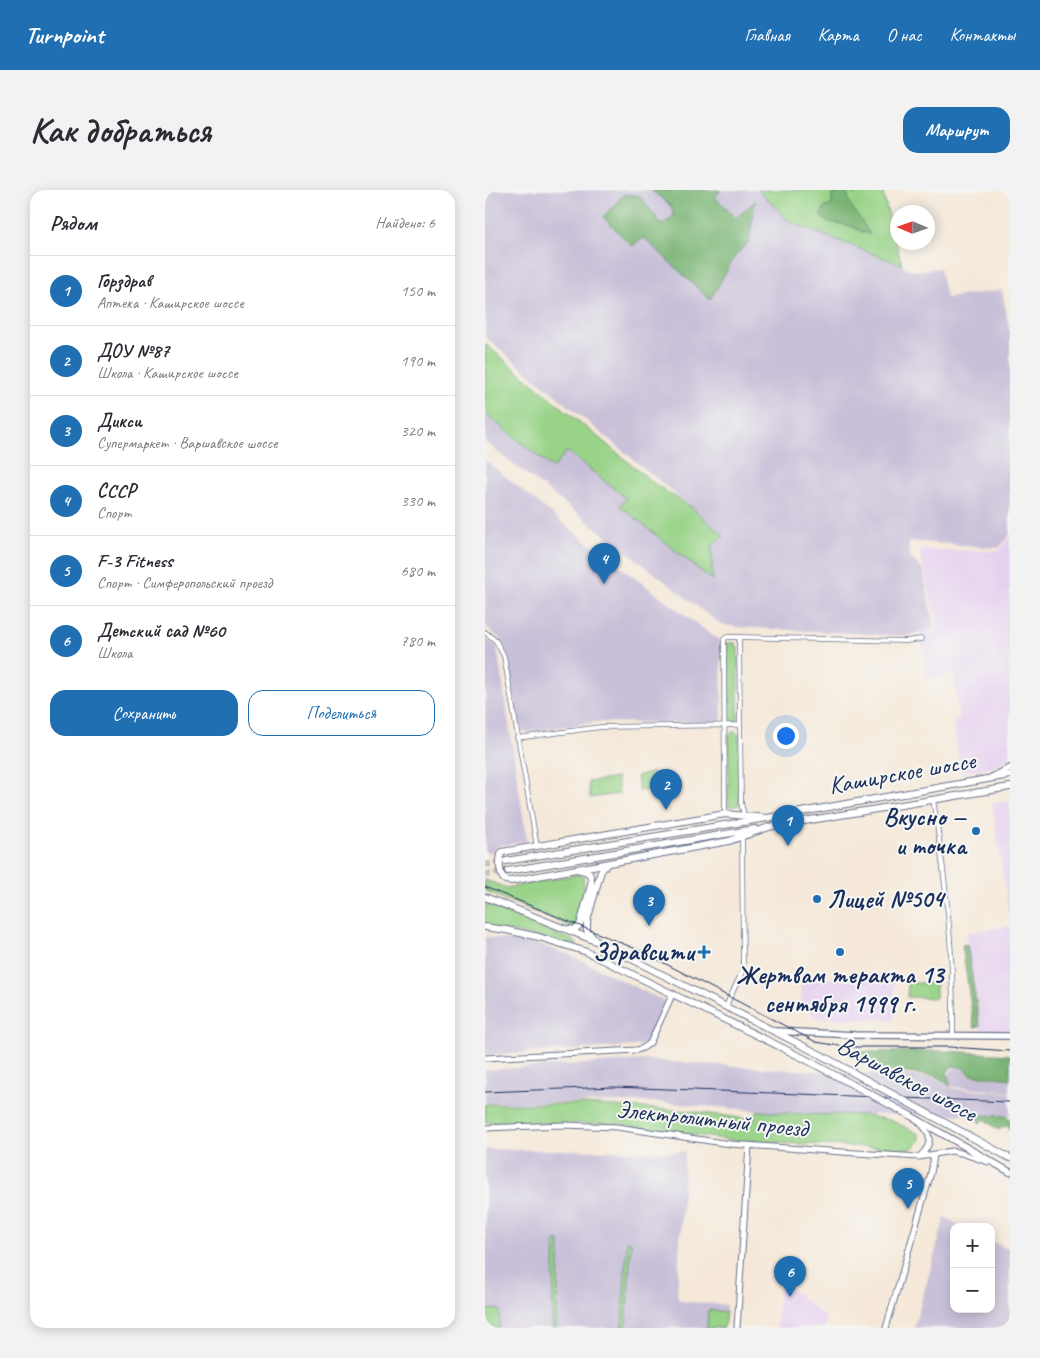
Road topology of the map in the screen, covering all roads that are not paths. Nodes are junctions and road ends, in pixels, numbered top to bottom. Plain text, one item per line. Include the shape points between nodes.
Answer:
1 (485, 632) edge
2 (739, 637) junction
3 (921, 640) dead end
4 (740, 725) junction
5 (725, 726) junction
6 (517, 738) junction
7 (1010, 768) edge
8 (1010, 775) edge
9 (986, 780) junction
10 (1010, 787) edge
11 (933, 799) junction
12 (725, 814) junction
13 (744, 815) junction
14 (767, 818) junction
15 (772, 826) junction
16 (742, 836) junction
17 (537, 847) junction
18 (506, 861) tunnel mouth
19 (612, 862) junction
20 (576, 870) junction
21 (507, 871) tunnel mouth
22 (485, 897) edge
23 (485, 927) edge
24 (565, 929) junction
25 (597, 942) junction
26 (678, 982) junction
27 (673, 993) junction
28 (726, 1006) junction
29 (776, 1031) junction
30 (953, 1036) junction
31 (1010, 1036) edge
32 (485, 1058) edge
33 (912, 1116) junction
34 (485, 1128) edge
35 (749, 1145) junction
36 (934, 1155) junction
37 (919, 1157) junction
38 (1010, 1158) edge
39 (998, 1165) junction
40 (1010, 1172) edge
41 (737, 1328) edge
42 (886, 1328) edge

1 - 6 street via 496,641 504,656
2 - 3 street
2 - 4 street
2 - 5 street via 727,637 724,642
4 - 5 street
4 - 13 street
5 - 6 street via 601,727
5 - 12 street
6 - 17 street
7 - 9 main road
8 - 9 main road, Каширское шоссе
9 - 14 main road, Каширское шоссе
10 - 11 main road, Каширское шоссе
11 - 15 main road, Каширское шоссе
11 - 30 street via 949,910
12 - 13 main road
12 - 17 main road
13 - 14 main road
14 - 18 main road, Каширское шоссе
15 - 16 main road
15 - 21 main road, Каширское шоссе
16 - 19 main road via 729,842
16 - 28 street via 743,970
17 - 20 main road via 503,852 500,860 505,881
19 - 20 main road
19 - 25 main road via 601,871 587,921 587,930
20 - 24 main road via 590,874 591,886 581,925 574,930
22 - 24 main road, Варшавское шоссе
23 - 27 main road, Варшавское шоссе via 539,937 587,952
24 - 25 main road, Варшавское шоссе
25 - 26 main road, Варшавское шоссе
26 - 27 street
26 - 28 main road, Варшавское шоссе
27 - 32 street via 650,1043 643,1048
27 - 33 main road, Варшавское шоссе, bridge
28 - 29 main road, Варшавское шоссе
29 - 30 main road via 855,1036
29 - 38 main road, Варшавское шоссе, bridge
30 - 31 main road
33 - 37 street via 930,1138
33 - 39 main road, Варшавское шоссе
34 - 35 street, Электролитный проезд via 617,1126
35 - 37 street, Электролитный проезд
35 - 41 street
36 - 37 street, Электролитный проезд
36 - 39 street, Электролитный проезд via 951,1151
36 - 42 street
39 - 40 main road, Варшавское шоссе

